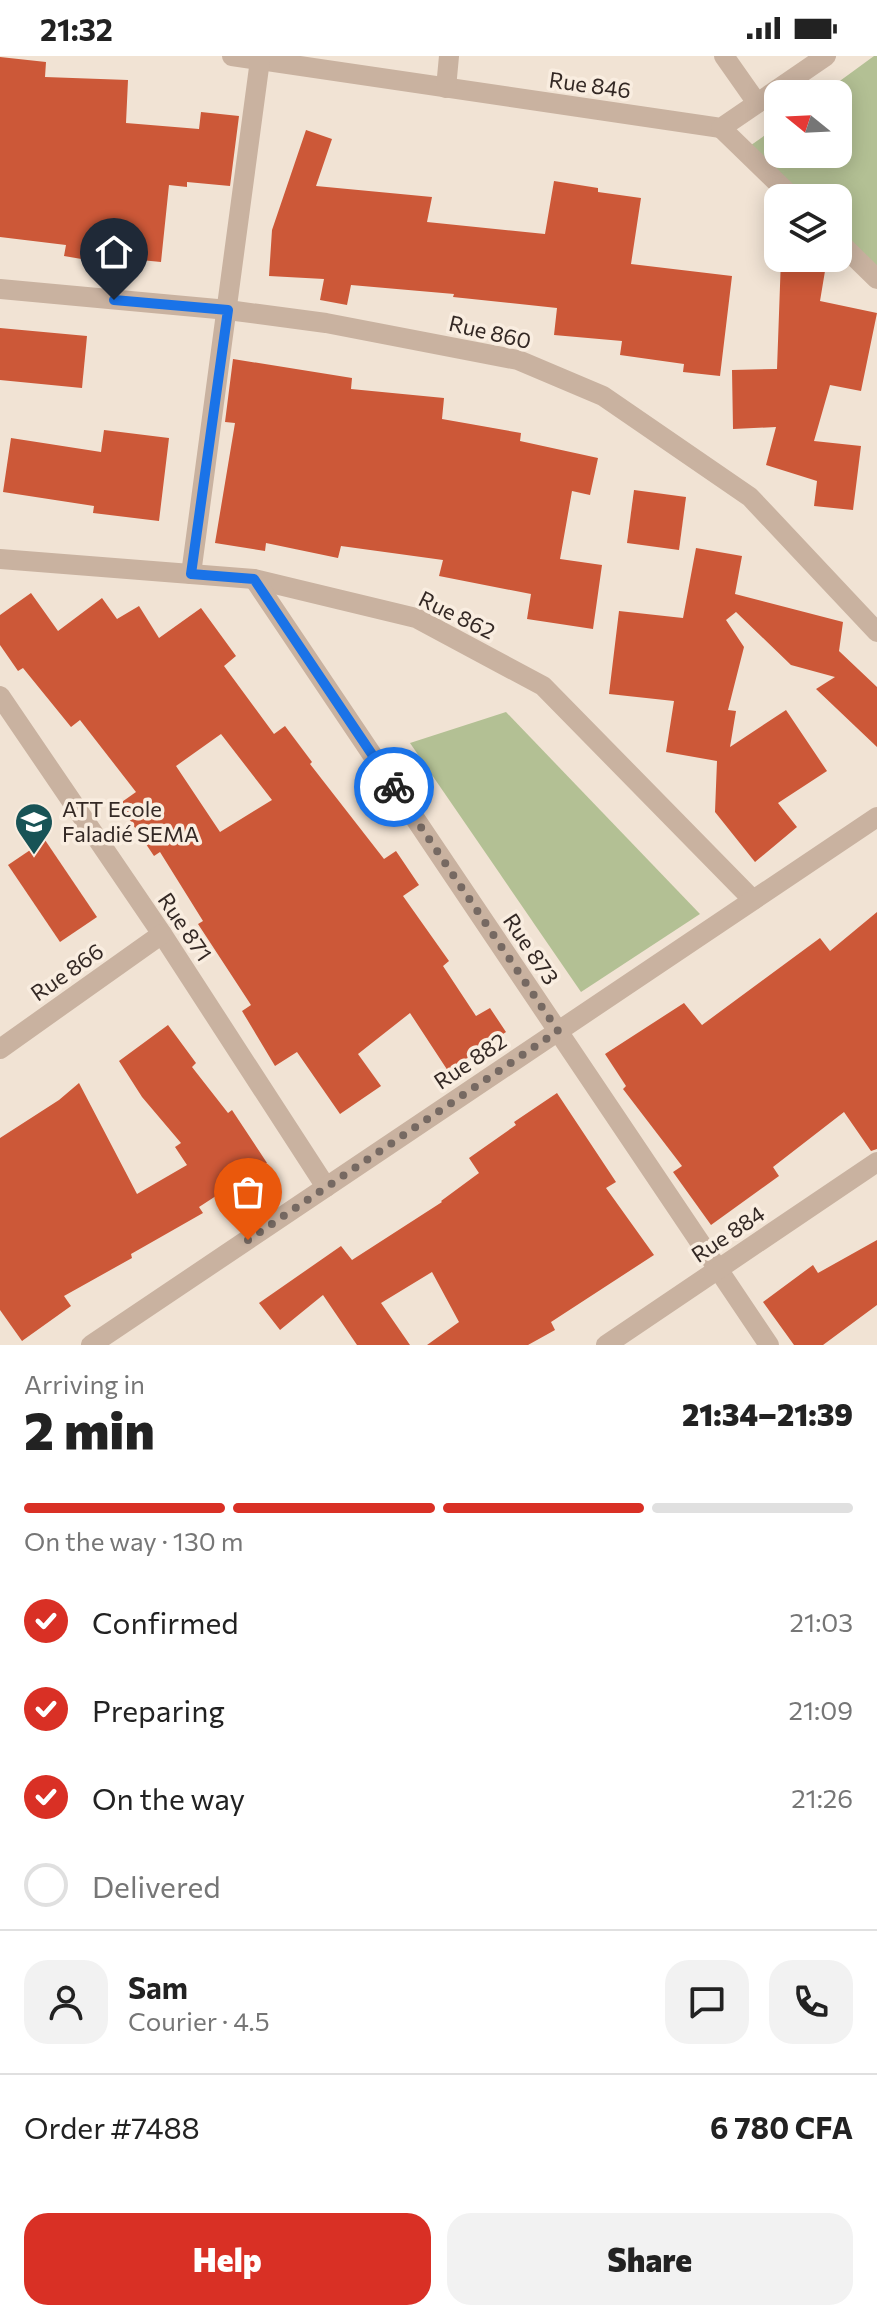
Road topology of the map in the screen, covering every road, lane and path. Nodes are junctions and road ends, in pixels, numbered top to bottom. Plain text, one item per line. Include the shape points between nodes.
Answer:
1 (232, 56) edge
2 (449, 56) edge
3 (724, 56) edge
4 (826, 56) edge
5 (260, 60) junction
6 (446, 88) junction
7 (757, 103) junction
8 (721, 128) junction
9 (779, 184) edge
10 (852, 255) edge
11 (877, 279) edge
12 (0, 289) edge
13 (228, 310) junction
14 (0, 559) edge
15 (191, 574) junction
16 (254, 579) junction
17 (877, 632) edge
18 (0, 696) edge
19 (877, 817) edge
20 (753, 900) junction
21 (162, 934) junction
22 (558, 1031) junction
23 (0, 1049) edge
24 (877, 1162) edge
25 (326, 1187) junction
26 (718, 1269) junction
27 (91, 1345) edge
28 (606, 1345) edge
29 (769, 1345) edge

1 - 5 street, Rue 846
2 - 6 street
3 - 7 street
4 - 7 street
5 - 6 street, Rue 846
5 - 13 street
6 - 8 street, Rue 846
7 - 8 street
8 - 9 street
10 - 11 street
12 - 13 street, Rue 860
13 - 15 street
13 - 17 street, Rue 860 via 518,360 603,396 750,497
14 - 15 street, Rue 862
15 - 16 street, Rue 862
16 - 20 street, Rue 862 via 416,618 543,686
16 - 22 street, Rue 873
18 - 21 street, Rue 871
19 - 20 street, Rue 882
20 - 22 street, Rue 882
21 - 23 street, Rue 866
21 - 25 street, Rue 871
22 - 25 street, Rue 882
22 - 26 street, Rue 873
24 - 26 street, Rue 884
25 - 27 street, Rue 882
26 - 28 street, Rue 884
26 - 29 street, Rue 873

